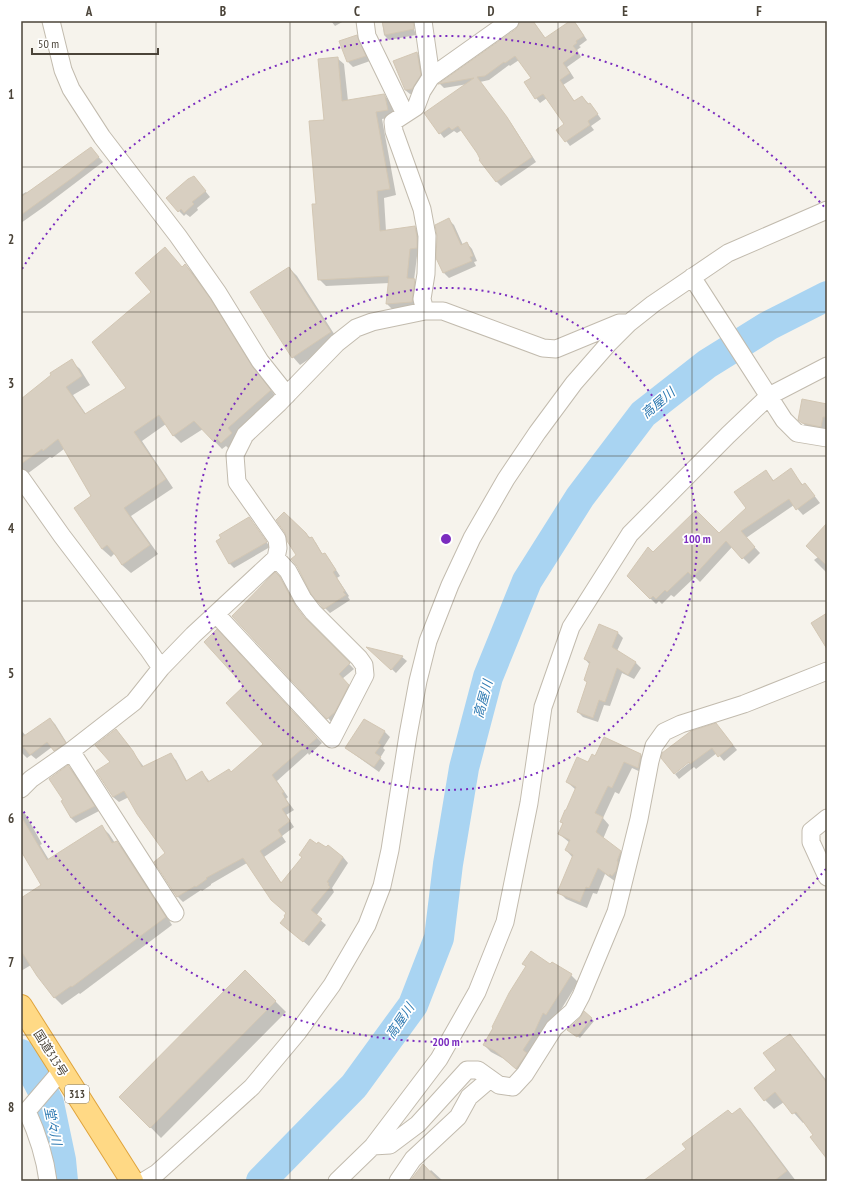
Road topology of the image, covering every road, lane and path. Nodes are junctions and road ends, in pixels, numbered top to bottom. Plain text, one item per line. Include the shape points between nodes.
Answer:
1 (51, 21) edge
2 (365, 21) edge
3 (423, 21) edge
4 (510, 21) edge
5 (431, 77) junction
6 (405, 114) junction
7 (827, 210) edge
8 (693, 278) junction
9 (425, 311) junction
10 (629, 323) junction
11 (827, 366) edge
12 (767, 393) junction
13 (287, 395) junction
14 (827, 438) edge
15 (21, 478) edge
16 (276, 558) junction
17 (216, 614) junction
18 (161, 668) junction
19 (827, 671) edge
20 (71, 751) junction
21 (21, 789) edge
22 (827, 818) edge
23 (827, 877) edge
24 (175, 913) dead end
25 (21, 1006) edge
26 (57, 1076) junction
27 (490, 1079) junction
28 (28, 1105) edge
29 (373, 1146) junction
30 (48, 1181) edge
31 (132, 1181) edge
32 (144, 1181) edge
33 (337, 1181) edge
34 (398, 1181) edge

1 - 13 street via 62,70 71,89 102,137 178,236 218,293 260,361
2 - 6 street via 367,36
3 - 5 street
4 - 5 street
5 - 6 street via 416,107
6 - 9 street via 393,122 422,209 427,236 426,274 422,299
7 - 8 street via 728,253
8 - 10 street
8 - 12 street
9 - 10 street via 443,312 543,348 556,349 619,323
9 - 13 street via 356,328 337,343
10 - 32 street via 574,383 537,432 472,538 450,585 428,641 418,681 390,850 382,886 367,925 332,985 298,1032 252,1087 157,1173
11 - 12 street
12 - 14 street via 784,420 797,433
12 - 29 street via 630,534 571,627 543,707 529,803 505,922 477,992 439,1059
13 - 16 street via 245,435 235,455 237,482 277,538
15 - 18 street
16 - 17 street
16 - 17 street via 288,571 306,603 360,658 364,666 364,675 332,739
17 - 18 street
18 - 20 street via 134,702
19 - 27 street via 664,732 654,746 650,761 639,819 616,912 581,996 573,1011 554,1028 525,1074 513,1087 499,1085
20 - 21 street
20 - 24 street
22 - 23 street via 811,831 811,842
25 - 26 highway, 国道313号 / 313
26 - 28 street
26 - 31 highway, 国道313号 / 313
27 - 29 street via 478,1070 467,1070 418,1124 390,1145
27 - 34 street via 469,1098 458,1117 413,1159
28 - 30 street via 46,1165
29 - 33 street

